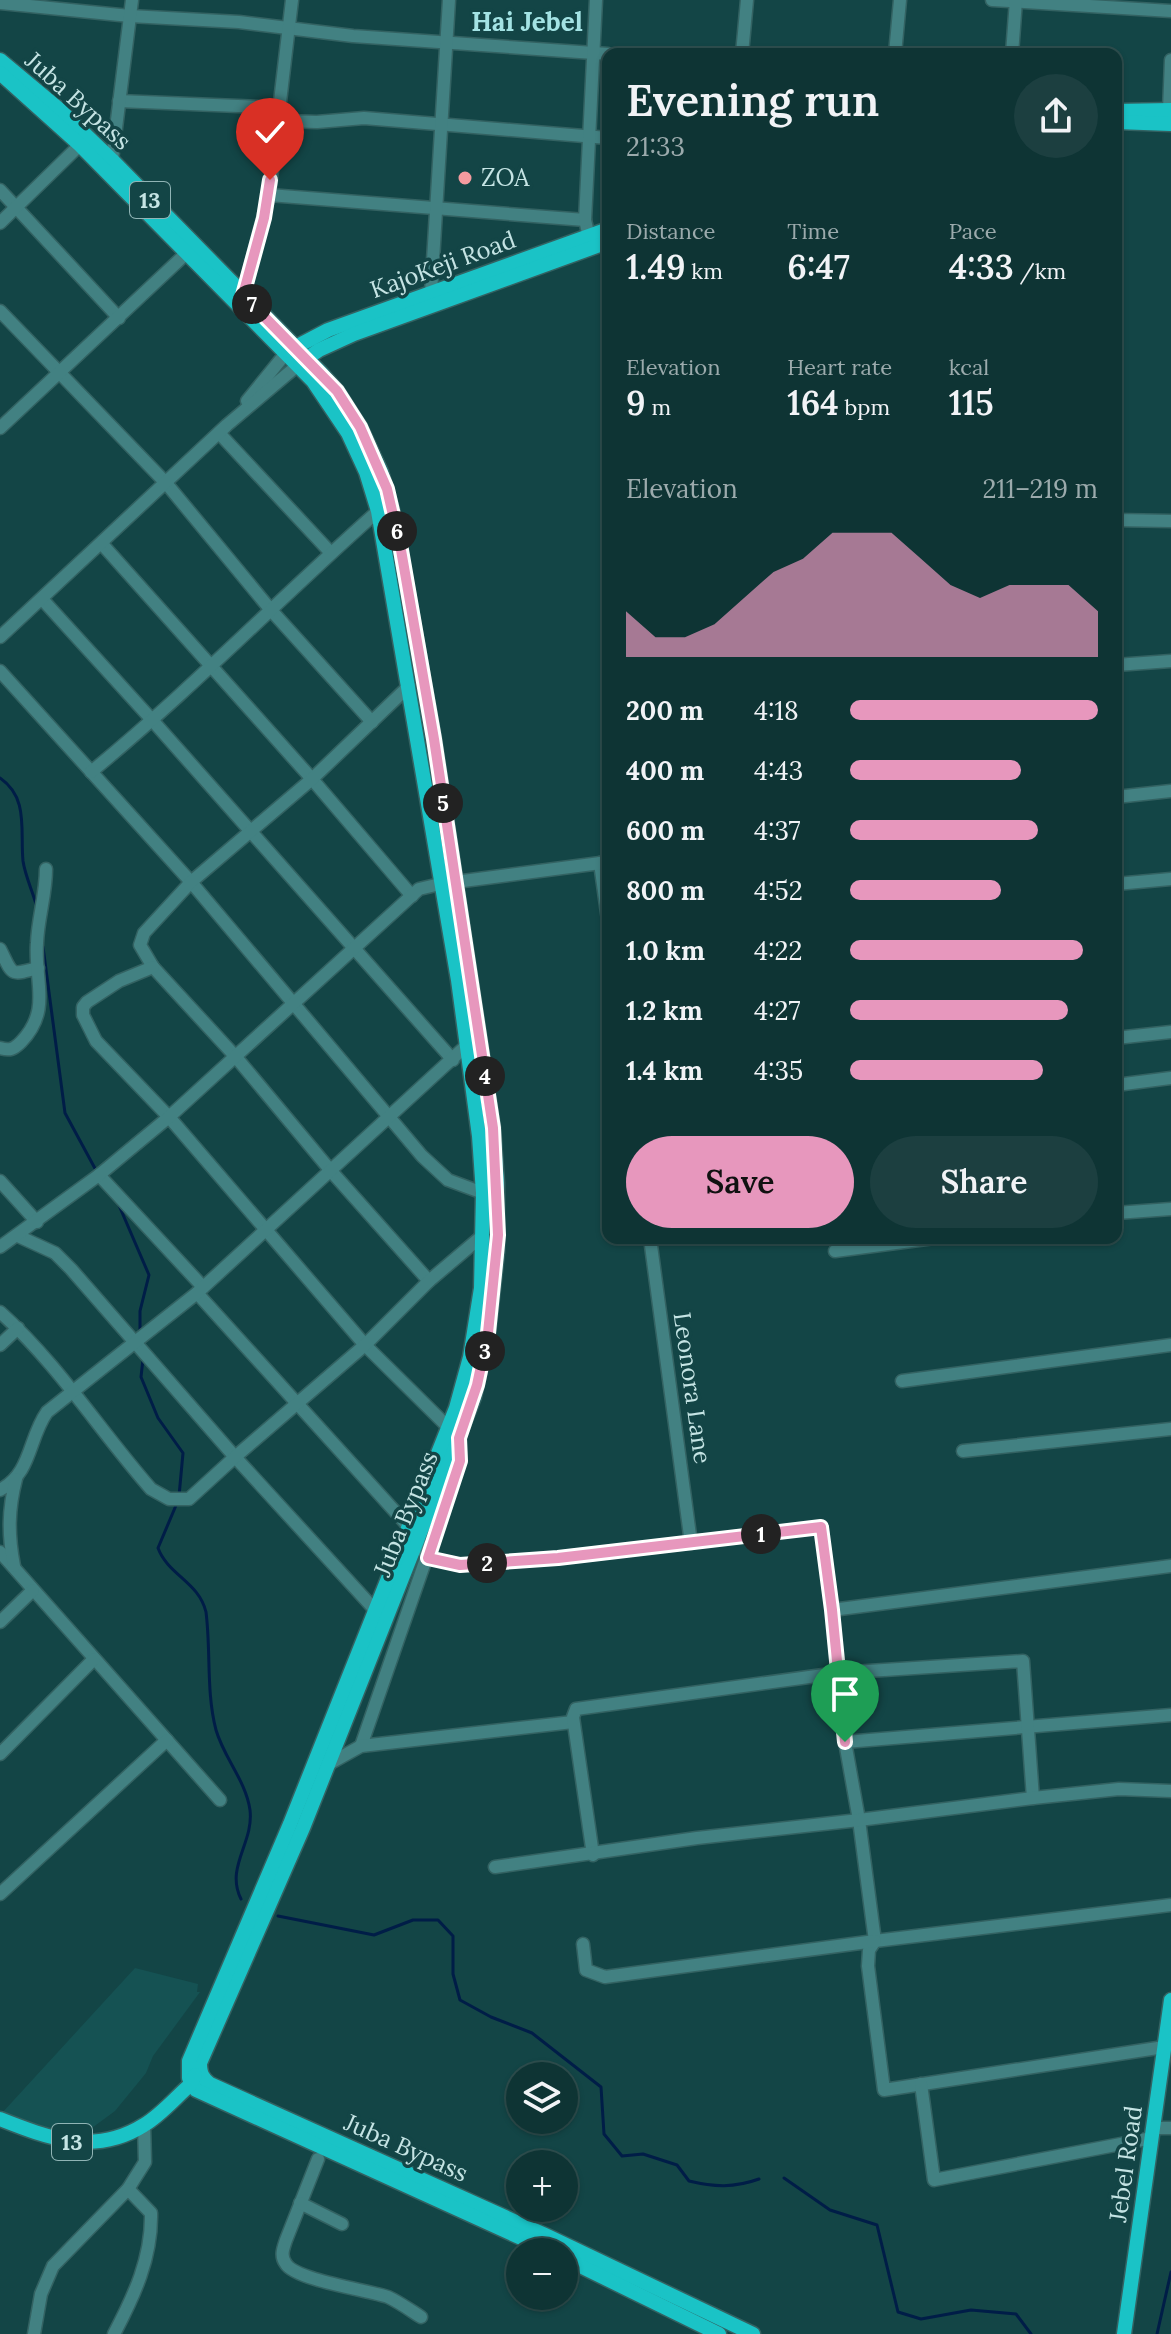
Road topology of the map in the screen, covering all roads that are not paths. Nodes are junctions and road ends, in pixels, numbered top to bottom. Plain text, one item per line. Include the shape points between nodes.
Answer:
1 (132, 0) edge
2 (292, 0) edge
3 (449, 0) edge
4 (596, 0) edge
5 (747, 0) edge
6 (900, 0) edge
7 (992, 0) edge
8 (1016, 1) edge
9 (0, 3) edge
10 (1171, 11) edge
11 (130, 16) junction
12 (289, 27) junction
13 (445, 41) junction
14 (743, 48) edge
15 (896, 48) edge
16 (1012, 48) edge
17 (593, 53) junction
18 (602, 54) edge
19 (0, 60) edge
20 (1171, 60) edge
21 (0, 73) edge
22 (119, 101) junction
23 (277, 109) junction
24 (1122, 111) edge
25 (1170, 115) edge
26 (1122, 121) edge
27 (441, 124) junction
28 (591, 137) junction
29 (602, 138) edge
30 (84, 141) junction
31 (112, 160) junction
32 (0, 190) edge
33 (269, 195) junction
34 (17, 207) junction
35 (436, 207) junction
36 (585, 220) junction
37 (0, 223) edge
38 (602, 232) edge
39 (589, 237) junction
40 (602, 244) edge
41 (190, 249) junction
42 (431, 293) junction
43 (243, 295) junction
44 (0, 311) edge
45 (119, 318) junction
46 (290, 349) junction
47 (302, 362) junction
48 (59, 374) junction
49 (0, 428) edge
50 (223, 429) junction
51 (166, 483) junction
52 (378, 511) junction
53 (1122, 520) edge
54 (1171, 521) edge
55 (102, 544) junction
56 (331, 553) junction
57 (42, 599) junction
58 (270, 609) junction
59 (0, 637) edge
60 (1171, 661) edge
61 (1122, 665) edge
62 (211, 666) junction
63 (0, 671) edge
64 (409, 686) junction
65 (153, 721) junction
66 (372, 722) junction
67 (91, 772) junction
68 (312, 779) junction
69 (1171, 791) edge
70 (1122, 796) edge
71 (252, 833) junction
72 (602, 863) edge
73 (46, 869) dead end
74 (1171, 879) edge
75 (191, 882) junction
76 (456, 882) junction
77 (1122, 883) edge
78 (440, 884) junction
79 (412, 896) junction
80 (0, 949) edge
81 (353, 949) junction
82 (153, 967) junction
83 (38, 968) junction
84 (294, 1001) junction
85 (1171, 1032) edge
86 (1122, 1037) edge
87 (466, 1046) junction
88 (0, 1048) edge
89 (235, 1056) junction
90 (453, 1060) junction
91 (1171, 1078) edge
92 (1122, 1084) edge
93 (169, 1117) junction
94 (390, 1118) junction
95 (331, 1171) junction
96 (99, 1175) junction
97 (0, 1181) edge
98 (483, 1193) junction
99 (1171, 1209) edge
100 (1122, 1213) edge
101 (37, 1222) junction
102 (266, 1231) junction
103 (18, 1236) junction
104 (482, 1236) junction
105 (651, 1244) edge
106 (888, 1244) edge
107 (0, 1247) edge
108 (835, 1251) dead end
109 (429, 1281) junction
110 (200, 1290) junction
111 (0, 1312) edge
112 (18, 1328) junction
113 (135, 1343) junction
114 (0, 1345) edge
115 (365, 1345) junction
116 (1171, 1345) edge
117 (902, 1381) dead end
118 (73, 1392) junction
119 (298, 1402) junction
120 (1171, 1429) edge
121 (454, 1433) junction
122 (963, 1451) dead end
123 (235, 1457) junction
124 (16, 1479) junction
125 (0, 1490) edge
126 (414, 1534) junction
127 (691, 1543) junction
128 (0, 1552) edge
129 (428, 1558) junction
130 (1171, 1566) edge
131 (15, 1569) junction
132 (33, 1590) junction
133 (832, 1610) junction
134 (376, 1611) junction
135 (0, 1622) edge
136 (94, 1659) junction
137 (838, 1673) junction
138 (1171, 1715) edge
139 (573, 1722) junction
140 (1026, 1726) junction
141 (167, 1740) junction
142 (845, 1742) junction
143 (361, 1746) junction
144 (0, 1754) edge
145 (327, 1765) junction
146 (1171, 1791) edge
147 (1033, 1798) junction
148 (220, 1800) dead end
149 (859, 1820) junction
150 (593, 1855) junction
151 (495, 1867) dead end
152 (0, 1894) edge
153 (1171, 1905) edge
154 (875, 1941) junction
155 (583, 1944) dead end
156 (1171, 2000) edge
157 (1166, 2053) edge
158 (195, 2062) junction
159 (191, 2084) junction
160 (921, 2084) junction
161 (230, 2105) junction
162 (165, 2106) junction
163 (0, 2119) edge
164 (144, 2125) junction
165 (1171, 2128) edge
166 (1152, 2133) junction
167 (318, 2159) dead end
168 (128, 2189) junction
169 (300, 2203) junction
170 (342, 2224) dead end
171 (521, 2238) edge
172 (578, 2265) edge
173 (421, 2317) dead end
174 (34, 2334) edge
175 (114, 2334) edge
176 (719, 2334) edge
177 (753, 2334) edge
178 (1124, 2334) edge

1 - 11 street
2 - 12 street
3 - 13 street
4 - 17 street
5 - 14 street
6 - 15 street
7 - 8 street
8 - 10 street
8 - 16 street
9 - 11 street
11 - 12 street
11 - 22 street
12 - 13 street
12 - 23 street
13 - 17 street
13 - 27 street
17 - 18 street
17 - 28 street
19 - 30 main road, Juba Bypass / 13
20 - 25 street
21 - 30 main road, Juba Bypass / 13
22 - 23 street
22 - 31 street
23 - 27 street via 285,121 364,118
23 - 33 street
24 - 25 main road
25 - 26 main road
27 - 28 street
27 - 35 street
28 - 29 street
28 - 36 street
30 - 31 main road, Juba Bypass / 13
30 - 34 street
30 - 41 main road, Juba Bypass / 13
31 - 41 main road, Juba Bypass / 13
32 - 34 street
33 - 35 street
33 - 43 street
34 - 37 street
34 - 45 street
35 - 36 street
35 - 42 street
36 - 39 street
38 - 39 main road, KajoKeji Road
39 - 42 main road, KajoKeji Road
40 - 47 main road, KajoKeji Road via 354,334
41 - 43 main road, Juba Bypass / 13
41 - 45 street
41 - 46 main road, Juba Bypass / 13
42 - 46 main road, KajoKeji Road
43 - 46 main road, Juba Bypass / 13
44 - 48 street
45 - 48 street
46 - 47 main road
46 - 50 street
47 - 50 street
47 - 52 main road, Juba Bypass via 348,433
47 - 76 main road, Juba Bypass via 348,406 387,489
48 - 49 street
48 - 51 street
50 - 51 street
50 - 56 street
51 - 55 street
51 - 58 street
52 - 56 street
52 - 64 main road, Juba Bypass
53 - 54 street
55 - 57 street
55 - 62 street
56 - 58 street
57 - 59 street
57 - 65 street
58 - 62 street
58 - 66 street
60 - 61 street
62 - 65 street
62 - 68 street
63 - 67 street
64 - 66 street
64 - 78 main road, Juba Bypass
65 - 67 street
65 - 71 street
66 - 68 street
67 - 75 street
68 - 71 street
68 - 79 street
69 - 70 street
71 - 75 street
71 - 81 street
72 - 76 street
73 - 83 street
74 - 77 street
75 - 82 street via 140,939
75 - 84 street
76 - 78 street
76 - 121 main road, Juba Bypass via 493,1128 498,1235 483,1359 474,1397
78 - 79 street
78 - 87 main road, Juba Bypass
79 - 81 street
80 - 83 street via 12,972
81 - 84 street
81 - 90 street
82 - 89 street
82 - 93 street via 107,987 87,1002 83,1015 107,1055
83 - 88 street via 36,1023 15,1048
84 - 89 street
84 - 94 street
85 - 86 street
87 - 90 street
87 - 98 main road, Juba Bypass
89 - 93 street
89 - 95 street
90 - 94 street
91 - 92 street
93 - 96 street
93 - 102 street
94 - 95 street
94 - 98 street via 448,1180
95 - 102 street
95 - 109 street
96 - 101 street
96 - 110 street
97 - 101 street
98 - 104 main road, Juba Bypass
99 - 100 street
101 - 103 street
102 - 110 street
102 - 115 street
103 - 107 street
103 - 113 street via 55,1253
104 - 109 street
104 - 121 main road, Juba Bypass via 478,1311
105 - 127 street, Leonora Lane
106 - 108 street
109 - 115 street
110 - 113 street
110 - 119 street
111 - 112 street
112 - 114 street
112 - 118 street
113 - 118 street
113 - 123 street
115 - 119 street
115 - 121 street
116 - 117 street
118 - 123 street via 151,1489 169,1499 189,1499
118 - 124 street via 42,1420
119 - 123 street
119 - 126 street
120 - 122 street
121 - 126 main road, Juba Bypass
121 - 129 street via 460,1461
123 - 134 street
124 - 125 street
124 - 131 street via 8,1523
126 - 129 street
126 - 134 main road, Juba Bypass
126 - 145 main road, Juba Bypass
127 - 129 street via 460,1565
127 - 133 street via 821,1527
128 - 131 street
129 - 143 street
130 - 133 street
131 - 132 street
132 - 135 street
132 - 136 street
133 - 137 street
134 - 158 main road, Juba Bypass
136 - 141 street
136 - 144 street
137 - 139 street via 585,1706 576,1709
137 - 140 street via 1023,1661
137 - 142 street
138 - 140 street
139 - 143 street
139 - 150 street
140 - 142 street
140 - 147 street
141 - 148 street
141 - 152 street
142 - 149 street
143 - 145 street
145 - 158 main road, Juba Bypass
146 - 147 street via 1119,1789
147 - 149 street
149 - 150 street
149 - 154 street
150 - 151 street
153 - 154 street
154 - 155 street via 605,1977 586,1970
154 - 160 street via 868,1966 884,2090
156 - 157 main road, Jebel Road
157 - 160 street
157 - 166 main road, Jebel Road
158 - 159 main road
158 - 164 main road
158 - 177 main road, Juba Bypass via 210,2084
159 - 161 main road, Juba Bypass
159 - 162 main road
160 - 166 street via 934,2180
161 - 162 main road via 197,2098
161 - 171 main road, Juba Bypass
162 - 164 main road
163 - 164 main road, 13 via 76,2143 105,2141
164 - 168 street via 145,2162
165 - 166 street
166 - 178 main road, Jebel Road
167 - 169 street
168 - 174 street via 53,2266 41,2294
168 - 175 street via 151,2213 151,2222 143,2273
169 - 170 street
169 - 173 street via 282,2253 288,2268 389,2298
172 - 176 main road

